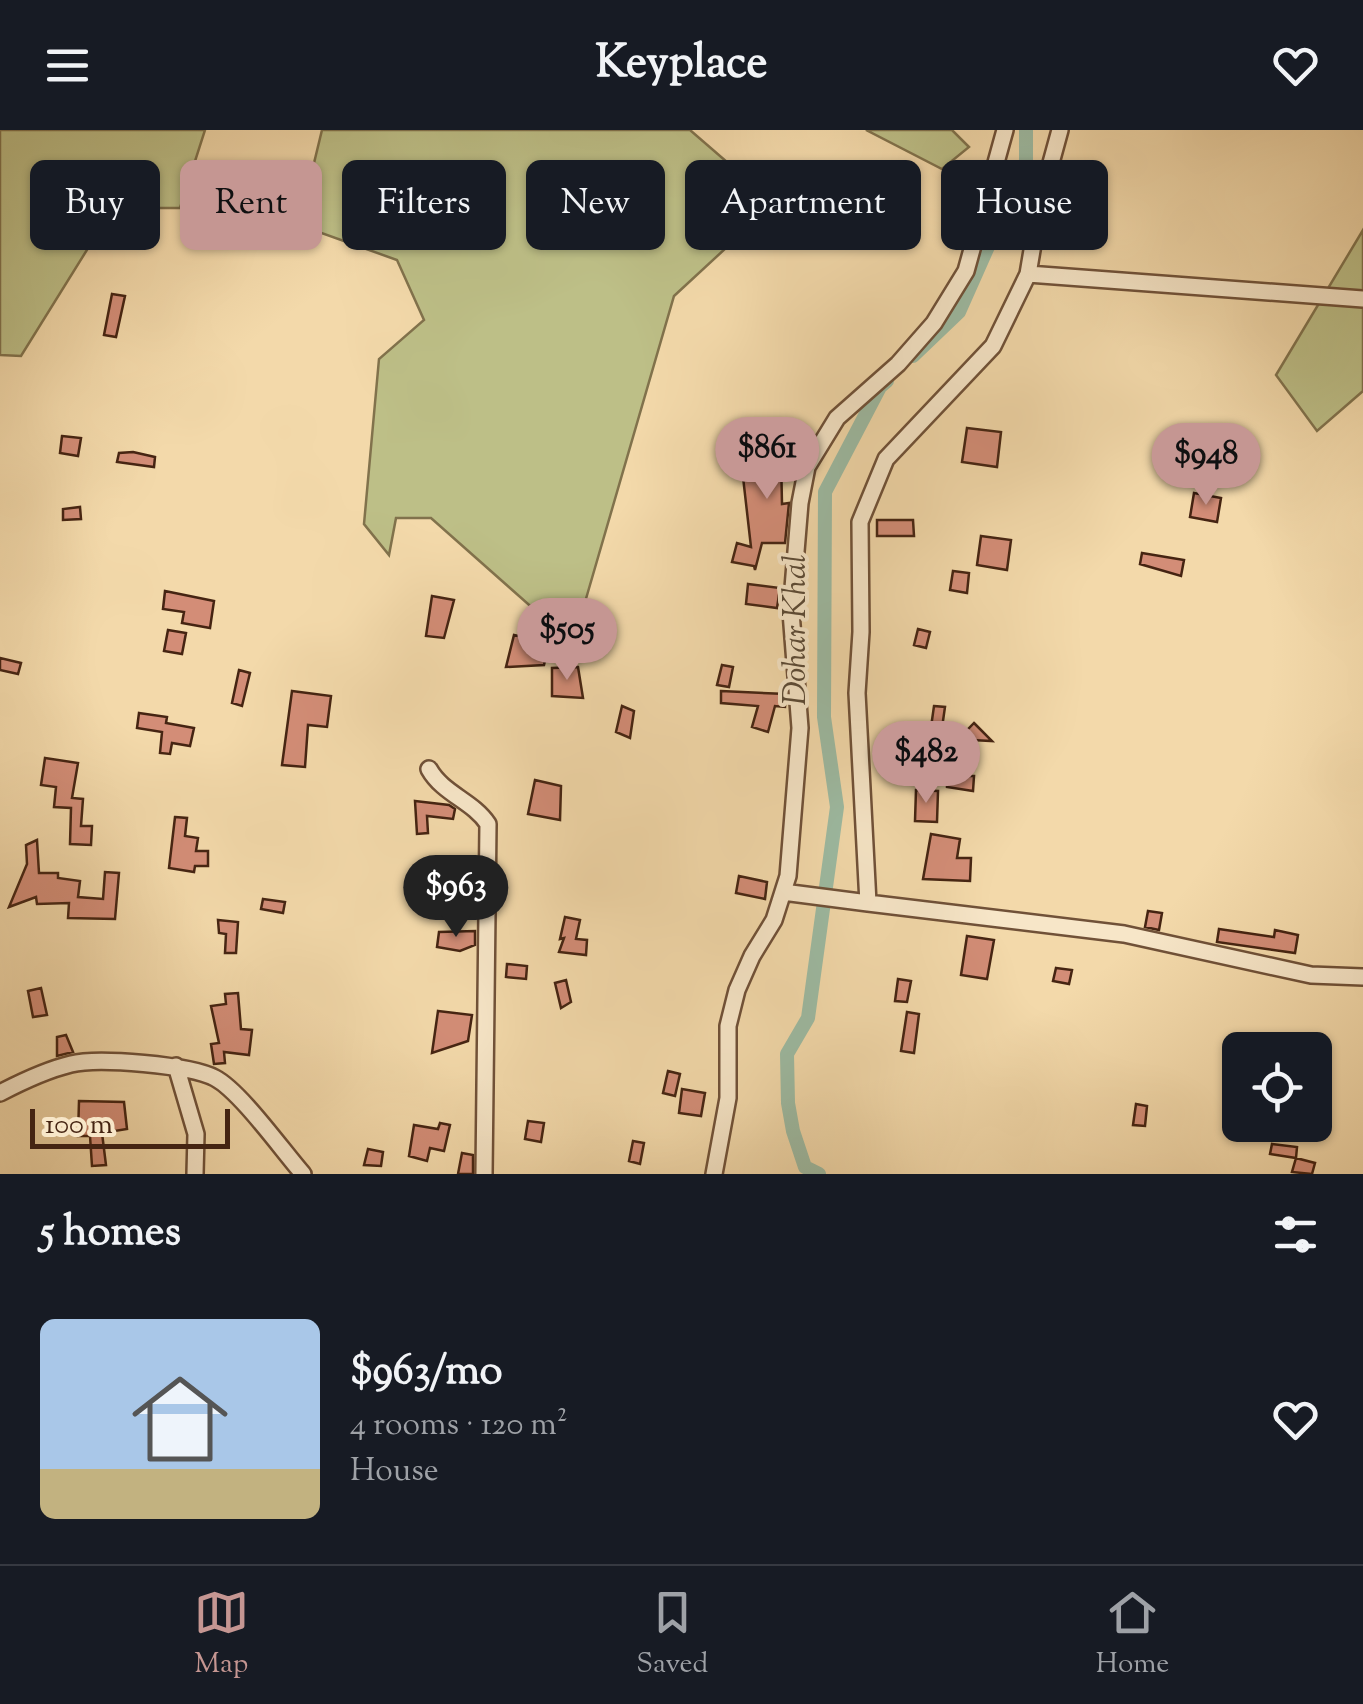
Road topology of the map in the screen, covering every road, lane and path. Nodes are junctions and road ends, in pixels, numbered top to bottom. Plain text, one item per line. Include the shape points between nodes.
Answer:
1 (1005, 130) edge
2 (1060, 130) edge
3 (1028, 274) junction
4 (1363, 299) edge
5 (430, 769) dead end
6 (792, 894) junction
7 (868, 904) junction
8 (1363, 977) edge
9 (176, 1066) junction
10 (0, 1093) edge
11 (194, 1174) edge
12 (303, 1174) edge
13 (484, 1174) edge
14 (714, 1174) edge

1 - 6 street via 966,271 934,324 837,418 806,467 791,612 800,728
2 - 3 street
3 - 4 street
3 - 7 street via 993,346 886,459 860,522 857,694
5 - 13 street via 488,824
6 - 7 street
6 - 14 street via 736,990
7 - 8 street via 1124,934 1312,975
9 - 10 street via 75,1062
9 - 11 street via 196,1134
9 - 12 street via 216,1078

